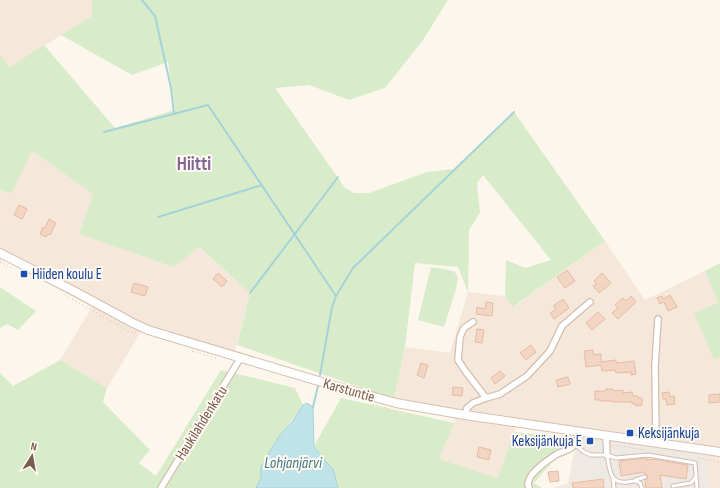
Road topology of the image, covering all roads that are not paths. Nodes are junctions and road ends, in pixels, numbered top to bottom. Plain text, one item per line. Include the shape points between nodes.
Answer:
1 (0, 253) edge
2 (590, 302) dead end
3 (658, 319) dead end
4 (473, 322) dead end
5 (241, 358) junction
6 (486, 398) junction
7 (465, 415) junction
8 (583, 432) junction
9 (606, 435) junction
10 (577, 439) junction
11 (656, 442) junction
12 (720, 452) edge
13 (607, 455) junction
14 (645, 477) dead end
15 (613, 478) junction
16 (695, 478) junction
17 (635, 480) junction
18 (674, 486) dead end
19 (161, 488) edge
20 (529, 488) edge
21 (614, 488) edge
22 (642, 488) edge
23 (697, 488) edge

1 - 5 street, Karstuntie via 148,330
2 - 6 street via 562,326 550,351 527,376 500,394
3 - 11 street
4 - 6 street via 464,328 460,336 458,360
5 - 7 street, Karstuntie via 396,404
5 - 19 street, Haukilahdenkatu
6 - 7 street via 473,403 467,408
7 - 8 street, Karstuntie
8 - 9 street, Karstuntie
8 - 10 street
9 - 11 street, Karstuntie
9 - 13 street
10 - 13 lane via 578,447 584,452 591,455
10 - 20 street via 572,446 531,474 528,480
11 - 12 street, Karstuntie
13 - 15 lane
13 - 16 lane via 616,458 648,455 695,463
14 - 17 lane
15 - 17 lane via 620,483
15 - 21 lane
16 - 18 lane via 691,483
16 - 23 lane
17 - 22 lane

